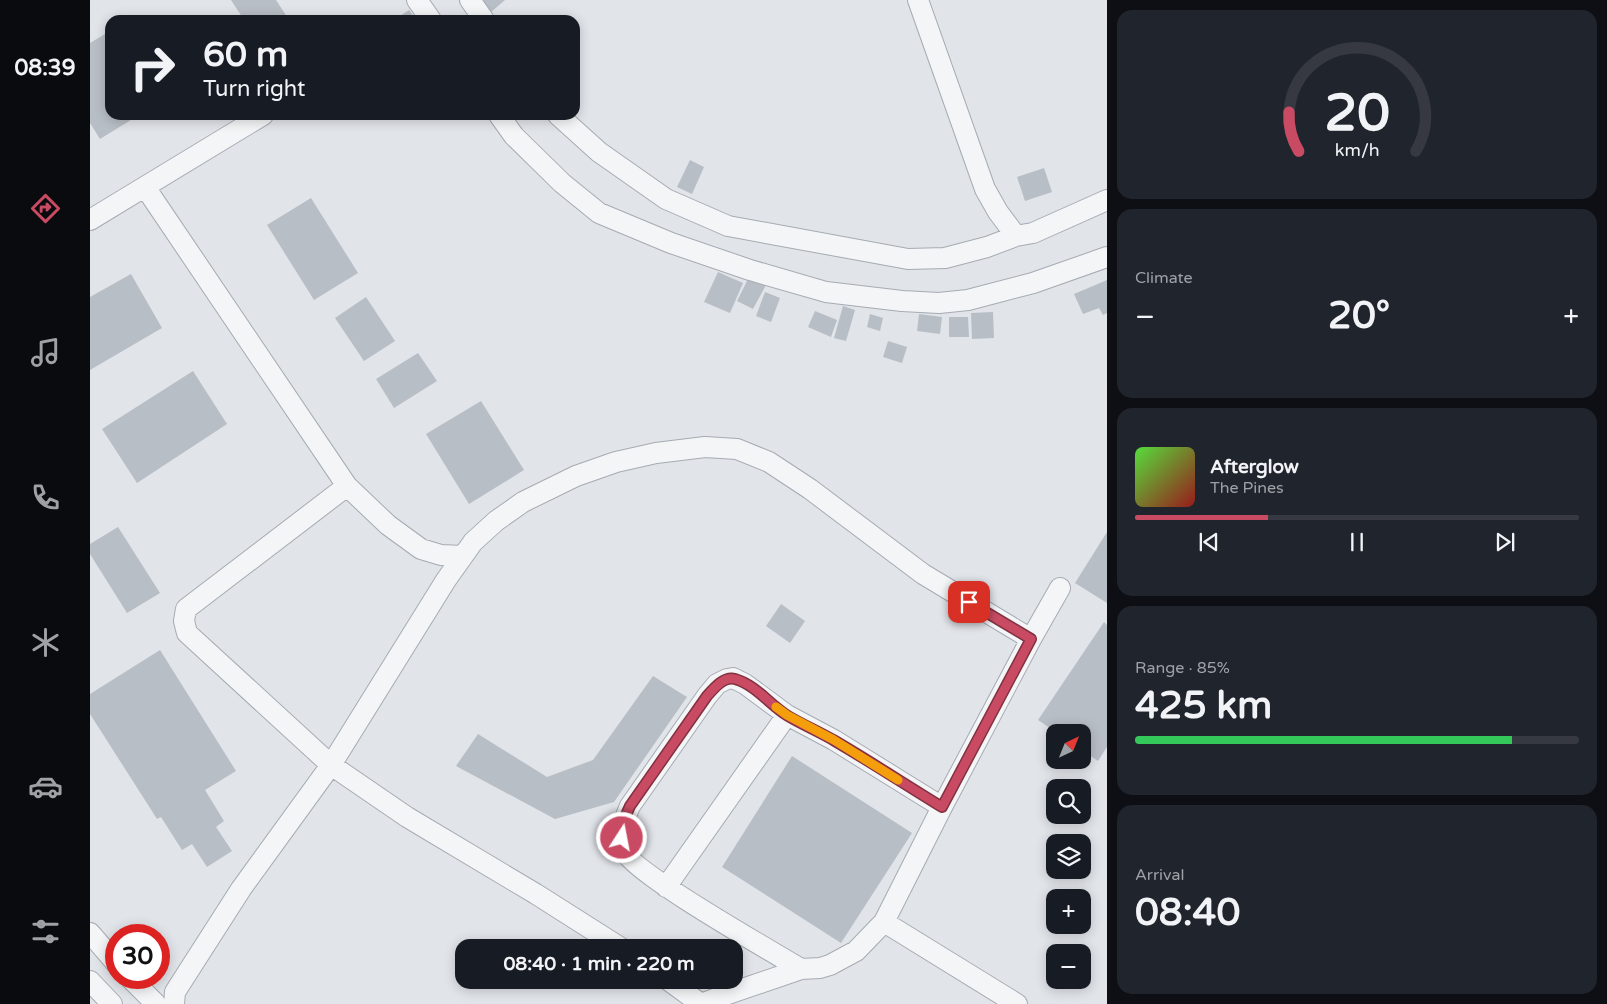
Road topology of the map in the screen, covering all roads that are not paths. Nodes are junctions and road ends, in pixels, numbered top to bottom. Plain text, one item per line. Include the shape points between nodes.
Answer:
1 (417, 0) edge
2 (470, 0) edge
3 (918, 0) edge
4 (428, 15) edge
5 (480, 15) edge
6 (255, 120) edge
7 (503, 120) edge
8 (564, 120) edge
9 (145, 187) junction
10 (1107, 200) edge
11 (90, 220) edge
12 (1016, 236) junction
13 (1107, 257) edge
14 (347, 486) junction
15 (463, 556) junction
16 (1060, 588) dead end
17 (1031, 639) junction
18 (787, 715) junction
19 (331, 765) junction
20 (942, 807) junction
21 (666, 887) junction
22 (884, 922) junction
23 (90, 933) edge
24 (607, 939) edge
25 (105, 950) edge
26 (801, 969) junction
27 (90, 981) edge
28 (141, 989) edge
29 (680, 989) edge
30 (742, 989) edge
31 (743, 989) edge
32 (175, 998) edge
33 (154, 1003) edge
34 (112, 1004) edge
35 (1017, 1004) edge

1 - 4 street
2 - 5 street
3 - 12 street via 985,189
6 - 9 street
7 - 13 street via 556,178 599,213 671,243 826,292 902,301 939,303 968,300 1033,283
8 - 12 street via 599,152 666,199 728,226 908,258 945,258
9 - 11 street
9 - 14 street
10 - 12 street via 1033,233
14 - 15 street via 388,525 421,549 441,555
14 - 19 street via 186,609 184,621 187,633
15 - 17 street via 496,521 523,502 576,476 656,452 705,447 737,449 769,462 923,574
15 - 19 street
16 - 17 street
17 - 20 street
18 - 20 street
18 - 21 street
18 - 21 street via 734,678 717,684 707,696 630,806 622,824 624,852 636,866
19 - 24 street via 407,817
19 - 32 street via 241,889
20 - 22 street
21 - 26 street
22 - 26 street via 856,951 844,958 820,968
22 - 35 street
23 - 25 street
26 - 31 street
27 - 34 street
28 - 33 street
29 - 30 street via 701,1004
32 - 33 street

